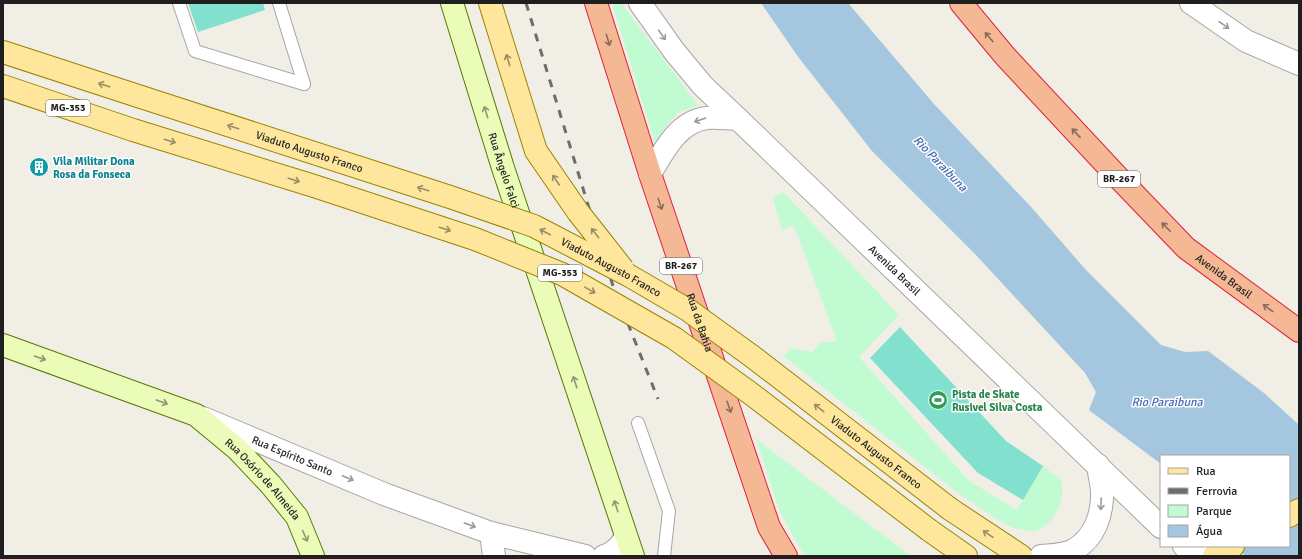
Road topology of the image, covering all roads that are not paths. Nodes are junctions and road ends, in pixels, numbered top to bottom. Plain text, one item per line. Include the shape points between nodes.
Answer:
1 (179, 3) edge
2 (279, 3) edge
3 (452, 3) edge
4 (490, 3) edge
5 (596, 3) edge
6 (640, 3) edge
7 (961, 3) edge
8 (1192, 3) edge
9 (3, 52) edge
10 (1299, 64) edge
11 (3, 86) edge
12 (738, 119) junction
13 (650, 174) junction
14 (628, 275) junction
15 (1299, 330) edge
16 (3, 345) edge
17 (196, 415) junction
18 (638, 423) dead end
19 (1098, 465) junction
20 (1299, 510) edge
21 (1290, 515) edge
22 (1160, 526) edge
23 (491, 533) junction
24 (778, 545) edge
25 (629, 547) edge
26 (1185, 547) edge
27 (313, 556) edge
28 (494, 556) edge
29 (585, 556) edge
30 (604, 556) edge
31 (664, 556) edge
32 (966, 556) edge
33 (1020, 556) edge
34 (1041, 556) edge
35 (1210, 556) edge

1 - 2 lane via 195,51 304,84
25 -> 3 main road, Rua Ângelo Falci via 503,168
14 -> 4 main road, bridge via 578,212 536,151
5 -> 13 highway, Rua da Bahia / BR-267
6 -> 12 street, Avenida Brasil via 703,86
15 -> 7 highway, Avenida Brasil / BR-267 via 1186,248 1010,62
8 -> 10 street via 1246,41
14 -> 9 main road, Viaduto Augusto Franco, bridge via 534,226
11 -> 32 main road, MG-353, bridge via 475,239 562,274 674,338
12 -> 13 street via 706,118 690,124 670,140
12 - 19 street, Avenida Brasil
13 -> 24 highway, Rua da Bahia / BR-267
33 -> 14 main road, Viaduto Augusto Franco, bridge via 950,509 688,310
16 -> 17 main road, Rua Espírito Santo
17 -> 23 street, Rua Espírito Santo via 384,494
17 -> 27 main road, Rua Osório de Almeida via 237,449 271,484 297,517
18 - 31 lane via 669,511
19 - 22 street, Avenida Brasil
19 -> 34 street via 1102,490 1101,511 1096,527 1087,541 1071,551
20 - 21 main road
23 - 28 street
23 - 29 street, Rua Espírito Santo
25 - 30 street via 618,548
26 - 35 street

